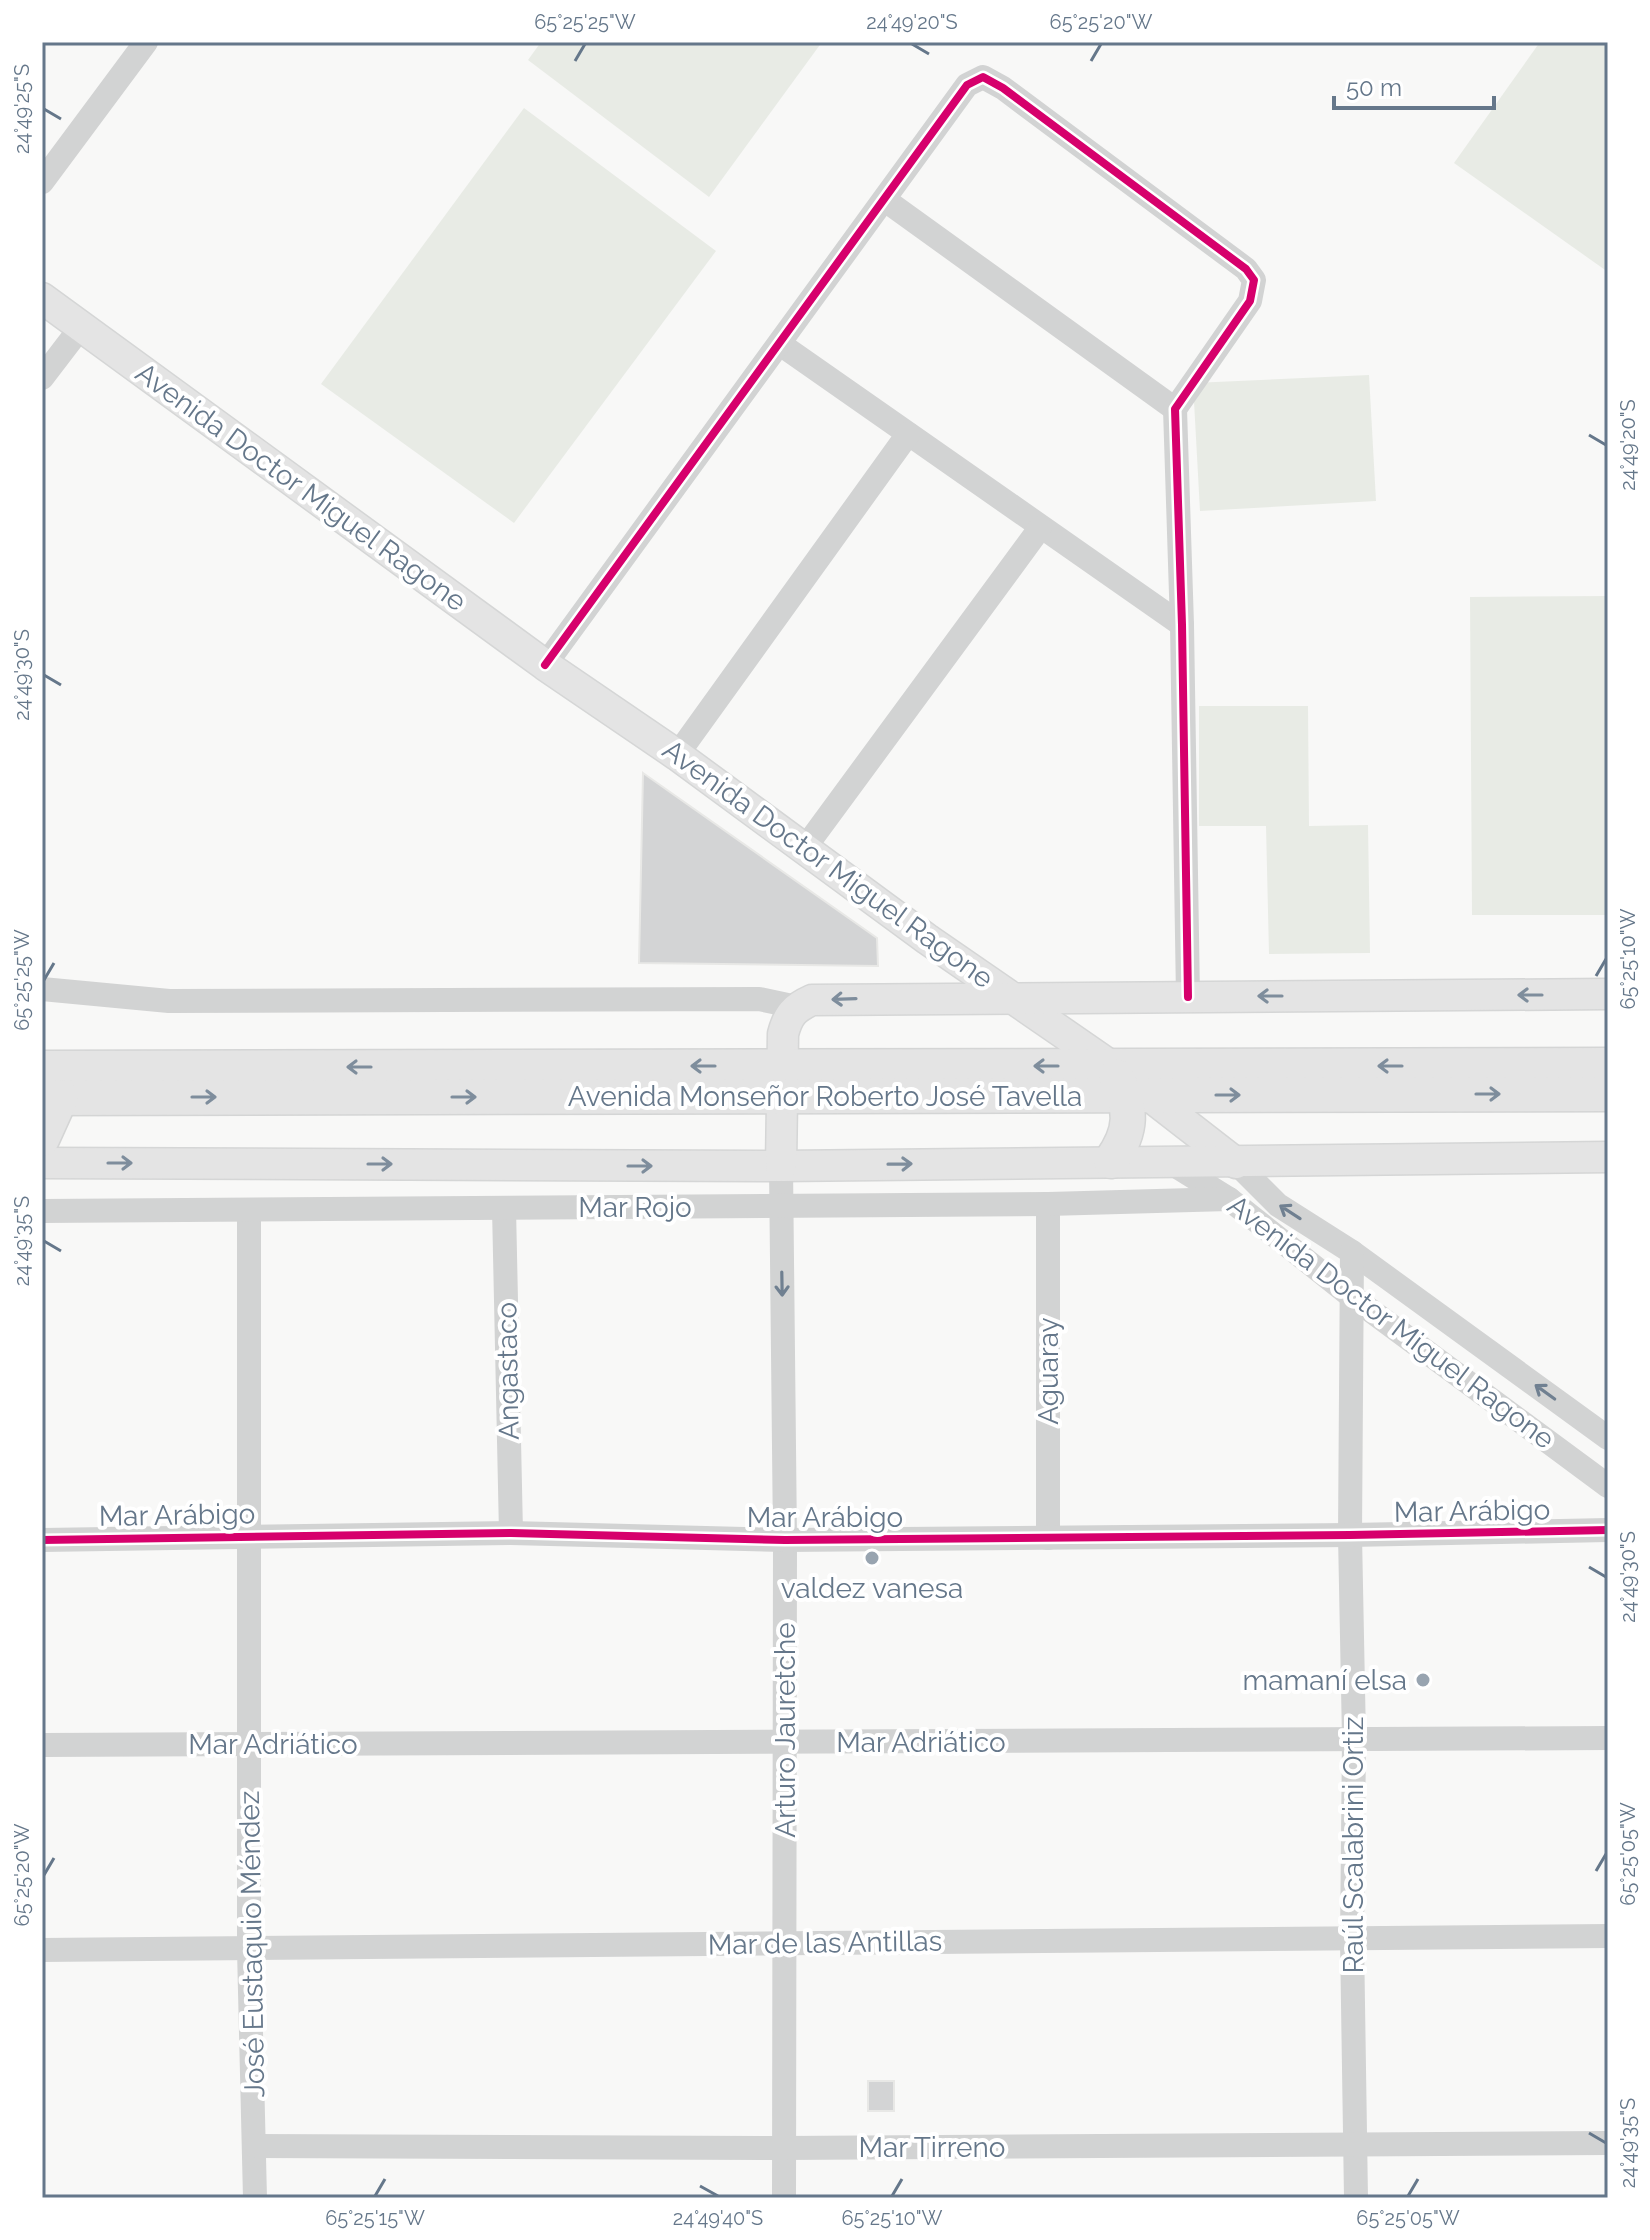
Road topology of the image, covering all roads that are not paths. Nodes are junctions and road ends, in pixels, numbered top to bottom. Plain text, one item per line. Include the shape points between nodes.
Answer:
1 (146, 42) edge
2 (42, 182) edge
3 (885, 200) junction
4 (42, 298) edge
5 (81, 327) junction
6 (780, 344) junction
7 (42, 378) edge
8 (1175, 409) junction
9 (908, 434) junction
10 (1040, 528) junction
11 (1182, 625) junction
12 (545, 665) junction
13 (677, 755) junction
14 (804, 849) junction
15 (927, 939) junction
16 (42, 989) edge
17 (1608, 994) edge
18 (1188, 997) junction
19 (922, 998) junction
20 (1015, 998) junction
21 (797, 1007) junction
22 (1608, 1065) edge
23 (52, 1078) edge
24 (781, 1081) junction
25 (1130, 1086) junction
26 (1608, 1094) edge
27 (42, 1139) edge
28 (1608, 1157) edge
29 (1111, 1161) junction
30 (42, 1163) edge
31 (1171, 1163) junction
32 (1236, 1163) junction
33 (781, 1166) junction
34 (1229, 1199) junction
35 (1048, 1204) junction
36 (781, 1206) junction
37 (504, 1208) junction
38 (249, 1210) junction
39 (42, 1211) edge
40 (1352, 1252) junction
41 (1351, 1296) junction
42 (1608, 1438) edge
43 (1608, 1486) edge
44 (1608, 1530) edge
45 (511, 1533) junction
46 (1350, 1535) junction
47 (248, 1536) junction
48 (1048, 1538) junction
49 (42, 1540) edge
50 (785, 1540) junction
51 (1608, 1738) edge
52 (1354, 1739) junction
53 (785, 1742) junction
54 (249, 1744) junction
55 (42, 1745) edge
56 (1608, 1936) edge
57 (1352, 1939) junction
58 (783, 1943) junction
59 (42, 1950) edge
60 (249, 1950) junction
61 (1608, 2143) edge
62 (1356, 2145) junction
63 (255, 2146) junction
64 (784, 2148) junction
65 (255, 2198) edge
66 (784, 2198) edge
67 (1356, 2198) edge

1 - 2 street
3 - 6 street
3 - 8 street
3 - 8 street via 967,85 983,77 1003,88 1254,280 1250,301
4 - 5 main road, Avenida Doctor Miguel Ragone
5 - 7 street
5 - 12 main road, Avenida Doctor Miguel Ragone
6 - 9 street
6 - 12 street
8 - 11 street
9 - 10 street
9 - 13 street
10 - 11 street
10 - 14 street
11 - 18 street
12 - 13 main road, Avenida Doctor Miguel Ragone
13 - 14 main road, Avenida Doctor Miguel Ragone
14 - 15 main road, Avenida Doctor Miguel Ragone
15 - 19 main road via 938,962
15 - 20 main road, Avenida Doctor Miguel Ragone
16 - 21 street via 169,1001 759,999
17 -> 18 main road
18 - 20 main road
19 - 20 main road
19 -> 21 main road via 812,1000
20 - 25 main road, Avenida Doctor Miguel Ragone
21 - 24 main road via 787,1017 783,1034
22 -> 25 highway, Avenida Monseñor Roberto José Tavella
23 - 24 highway, Avenida Monseñor Roberto José Tavella
23 - 27 highway
24 - 25 highway, Avenida Monseñor Roberto José Tavella
24 - 33 main road
25 -> 26 highway, Avenida Monseñor Roberto José Tavella
25 - 29 highway via 1127,1132
25 - 32 main road, Avenida Doctor Miguel Ragone
28 - 32 main road
29 - 31 main road
33 -> 29 main road
30 -> 33 main road
31 - 32 main road
31 - 34 street, Avenida Doctor Miguel Ragone
40 -> 32 street, Avenida Doctor Miguel Ragone via 1278,1205
33 - 36 street, Arturo Jauretche
34 - 35 street, Mar Rojo
34 - 41 street, Avenida Doctor Miguel Ragone
35 - 36 street, Mar Rojo
35 - 48 street, Aguaray
36 - 37 street, Mar Rojo
36 -> 50 street, Arturo Jauretche
37 - 38 street, Mar Rojo
37 - 45 street, Angastaco
38 - 39 street, Mar Rojo
38 - 47 street, José Eustaquio Méndez
40 - 41 street, Raúl Scalabrini Ortiz
42 -> 40 street, Avenida Doctor Miguel Ragone
41 - 43 street, Avenida Doctor Miguel Ragone
41 - 46 street, Raúl Scalabrini Ortiz
44 - 46 street, Mar Arábigo
45 - 47 street, Mar Arábigo
45 - 50 street, Mar Arábigo
46 - 48 street, Mar Arábigo
46 - 52 street, Raúl Scalabrini Ortiz
47 - 49 street, Mar Arábigo
47 - 54 street, José Eustaquio Méndez
48 - 50 street, Mar Arábigo
50 - 53 street, Arturo Jauretche
51 - 52 street, Mar Adriático
52 - 53 street, Mar Adriático
52 - 57 street, Raúl Scalabrini Ortiz
53 - 54 street, Mar Adriático
53 - 58 street, Arturo Jauretche
54 - 55 street, Mar Adriático
54 - 60 street, José Eustaquio Méndez
56 - 57 street, Mar de las Antillas
57 - 58 street, Mar de las Antillas
57 - 62 street, Raúl Scalabrini Ortiz
58 - 60 street, Mar de las Antillas
58 - 64 street, Arturo Jauretche
59 - 60 street, Mar de las Antillas
60 - 63 street, José Eustaquio Méndez
61 - 62 street, Mar Tirreno
62 - 64 street, Mar Tirreno
62 - 67 street, Raúl Scalabrini Ortiz
63 - 64 street, Mar Tirreno
63 - 65 street, José Eustaquio Méndez
64 - 66 street, Arturo Jauretche

